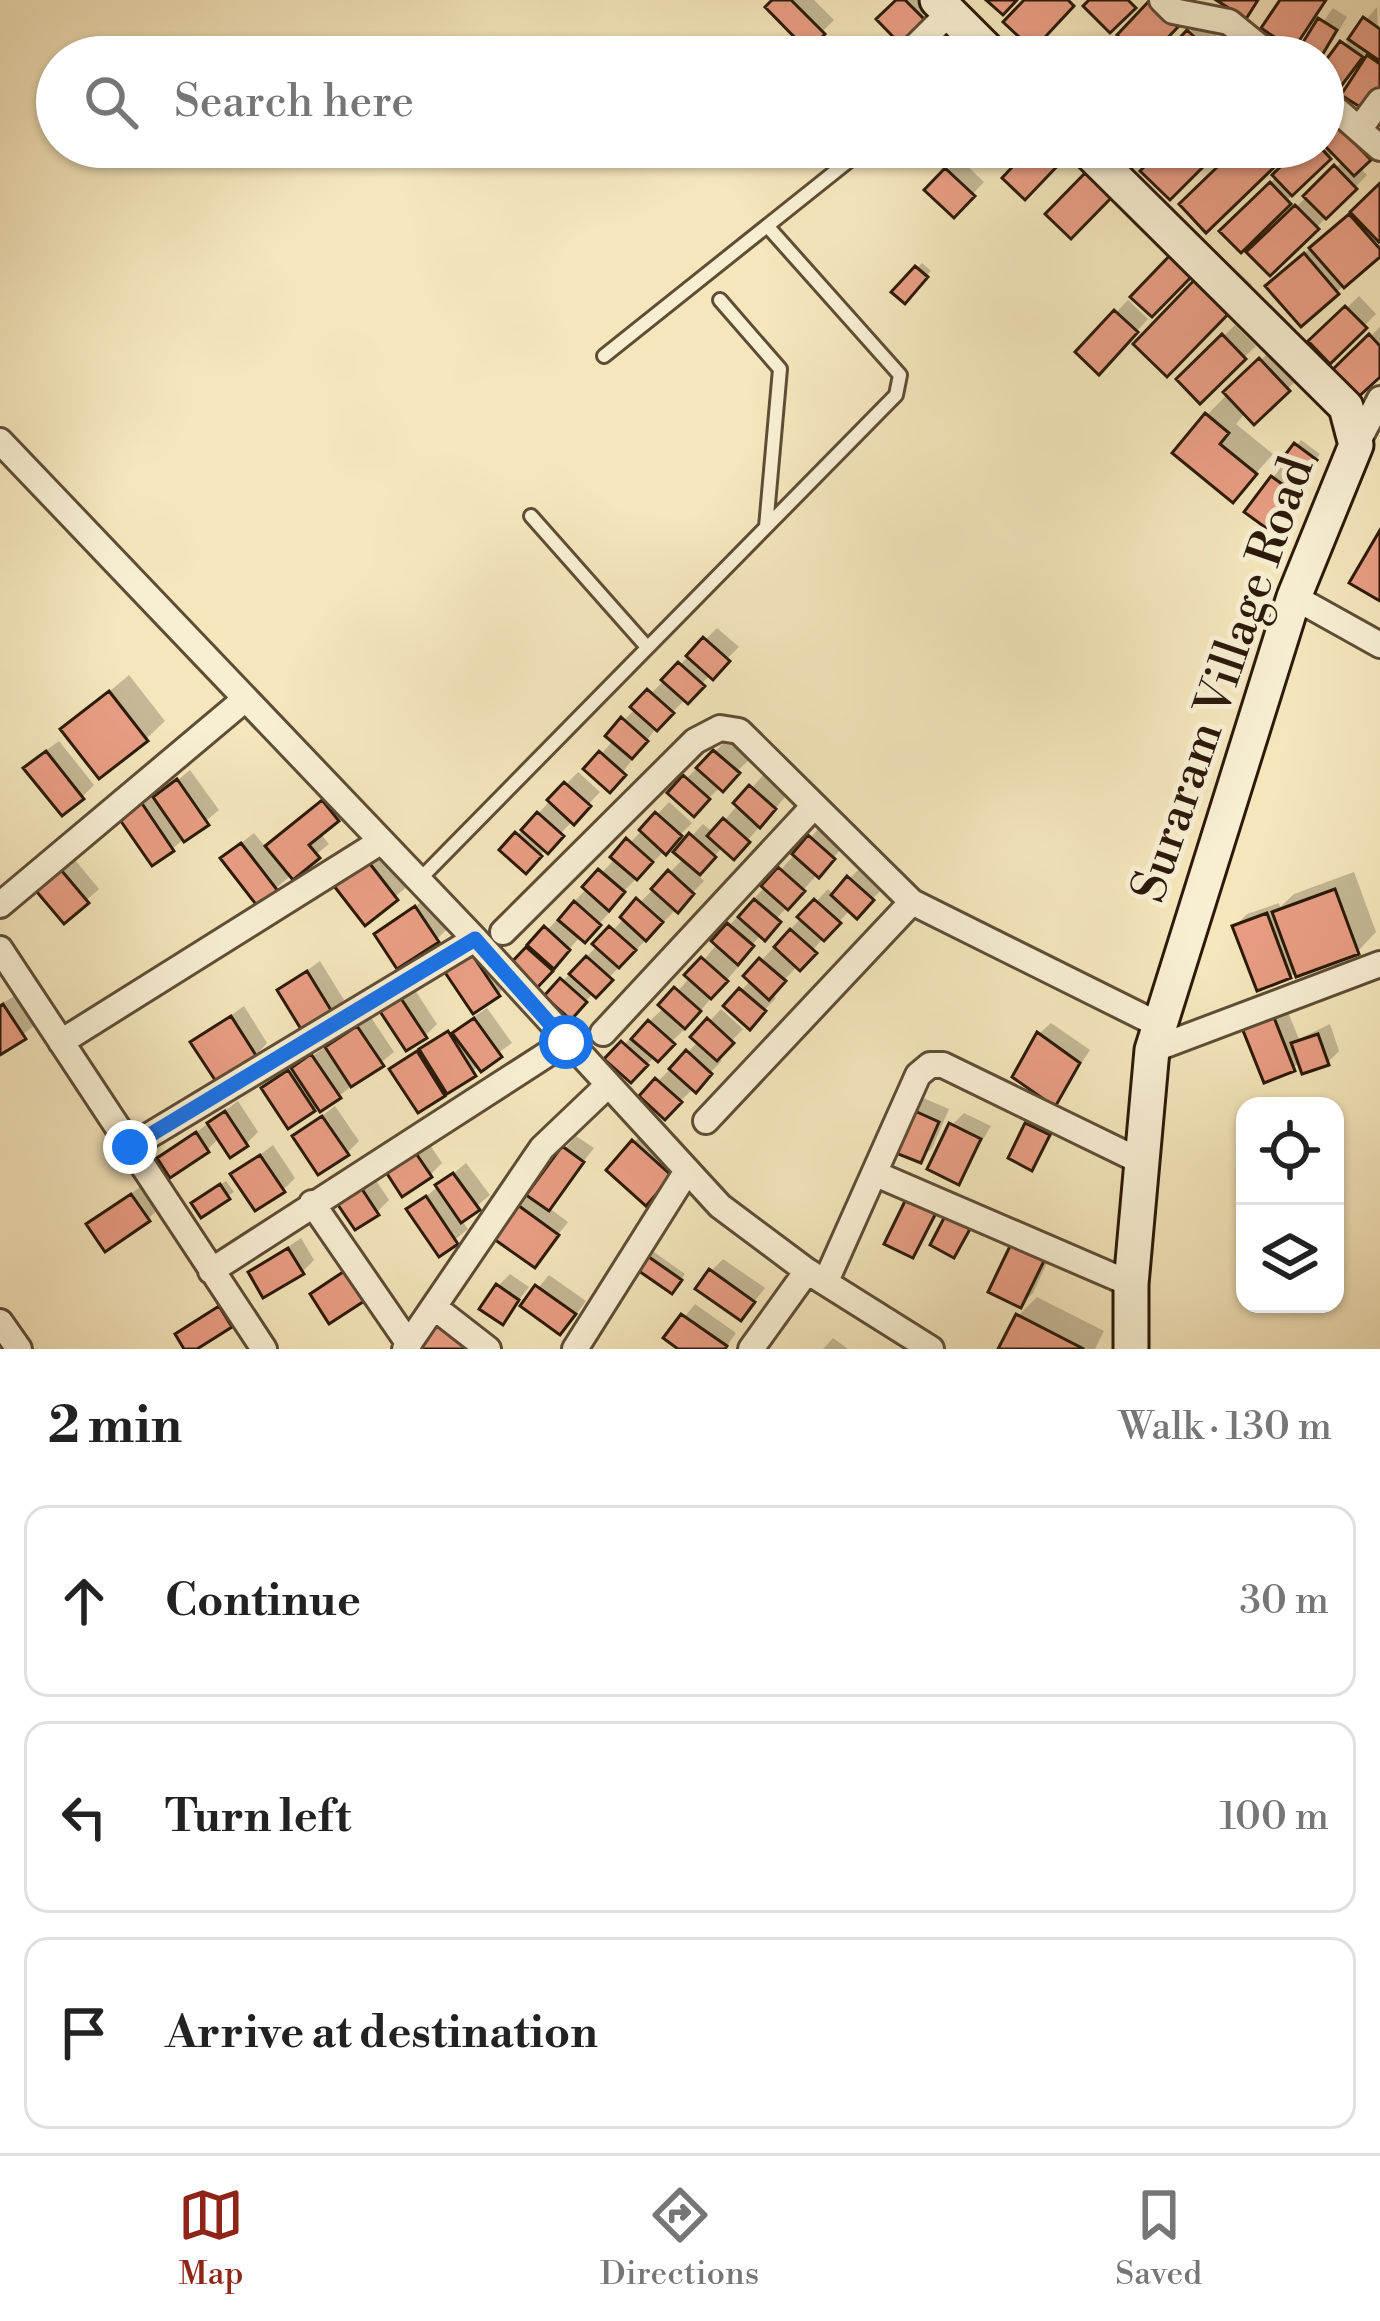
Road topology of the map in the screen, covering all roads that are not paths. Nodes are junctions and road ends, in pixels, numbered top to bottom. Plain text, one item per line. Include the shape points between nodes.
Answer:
1 (1174, 4) edge
2 (943, 6) edge
3 (920, 36) edge
4 (973, 36) edge
5 (1246, 36) edge
6 (1380, 101) edge
7 (1344, 115) edge
8 (1360, 128) junction
9 (1380, 148) edge
10 (841, 168) edge
11 (1105, 168) edge
12 (769, 228) junction
13 (720, 300) dead end
14 (604, 356) dead end
15 (1380, 399) edge
16 (0, 441) edge
17 (1356, 445) junction
18 (531, 516) dead end
19 (765, 528) junction
20 (1294, 597) junction
21 (1380, 645) edge
22 (647, 647) junction
23 (244, 700) junction
24 (814, 806) junction
25 (380, 842) junction
26 (418, 880) junction
27 (912, 902) junction
28 (0, 905) edge
29 (503, 932) dead end
30 (475, 939) junction
31 (0, 949) edge
32 (1380, 964) edge
33 (603, 1033) dead end
34 (1155, 1038) junction
35 (61, 1042) junction
36 (566, 1042) junction
37 (607, 1086) junction
38 (706, 1121) dead end
39 (130, 1147) junction
40 (1140, 1161) junction
41 (687, 1171) junction
42 (876, 1174) junction
43 (312, 1203) junction
44 (211, 1271) junction
45 (817, 1276) junction
46 (1131, 1284) junction
47 (434, 1307) junction
48 (0, 1322) edge
49 (407, 1347) edge
50 (20, 1349) edge
51 (264, 1349) edge
52 (488, 1349) edge
53 (574, 1349) edge
54 (752, 1349) edge
55 (932, 1349) edge
56 (1131, 1349) edge

1 - 5 street
2 - 3 street
2 - 4 main road
6 - 8 street
7 - 8 street
8 - 9 street
10 - 12 lane
11 - 17 main road, Suraram Village Road via 1346,407
12 - 14 lane
12 - 19 lane via 902,382
13 - 19 lane via 780,369
15 - 17 street
16 - 23 street
17 - 20 main road, Suraram Village Road
18 - 22 lane
19 - 22 lane
20 - 21 street
20 - 34 main road, Suraram Village Road
22 - 26 lane
23 - 25 street
23 - 28 street
24 - 27 street
24 - 29 street via 739,731 720,728 695,741
24 - 33 street
25 - 26 street
25 - 35 street
26 - 30 street
27 - 34 street
27 - 38 street
30 - 36 street
30 - 39 street
31 - 35 street
32 - 34 street
34 - 40 main road, Suraram Village Road
35 - 39 street
36 - 37 street
36 - 43 street
37 - 41 street
37 - 47 street via 542,1148
39 - 44 street
40 - 42 street via 930,1065 918,1075
40 - 46 main road, Suraram Village Road
41 - 45 street via 720,1206
41 - 53 street
42 - 45 street
42 - 46 street
43 - 44 street
43 - 49 street
44 - 51 street
45 - 54 street
45 - 55 street
46 - 56 main road, Suraram Village Road
47 - 49 street
47 - 52 street
48 - 50 street

